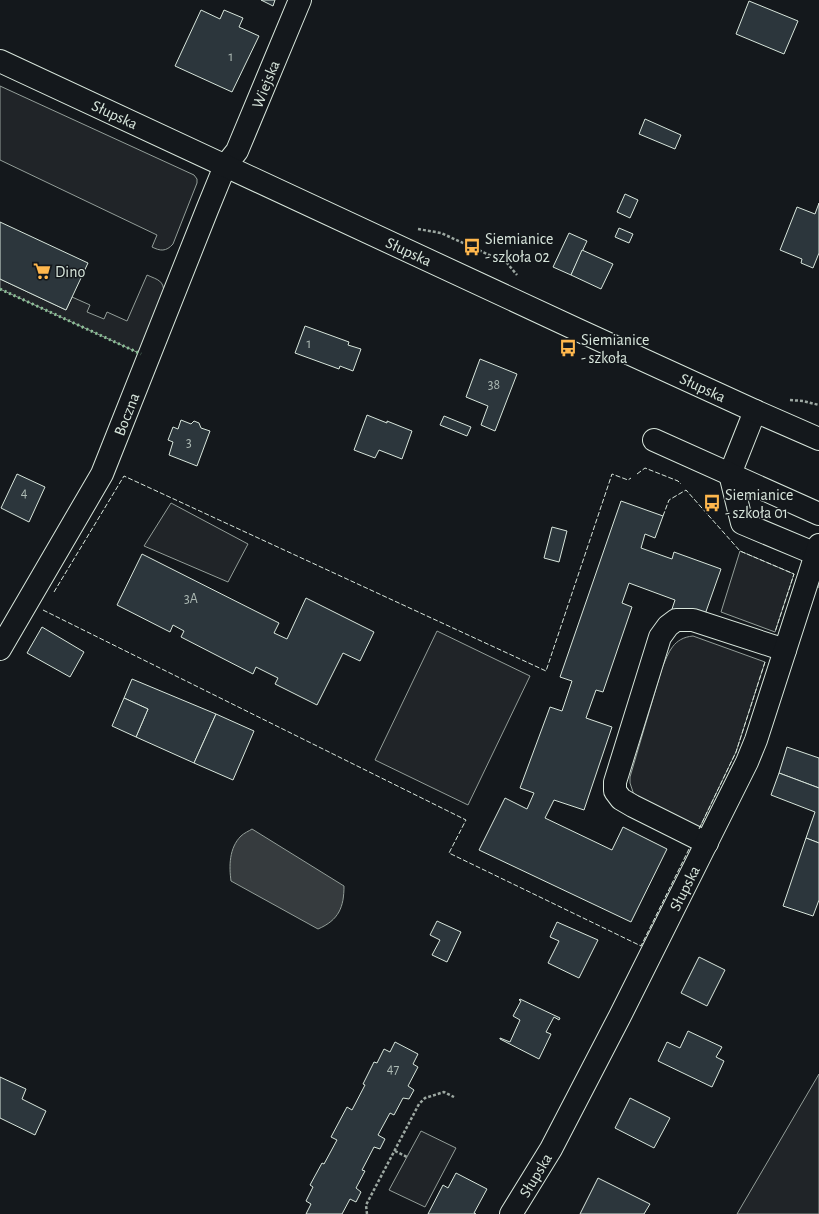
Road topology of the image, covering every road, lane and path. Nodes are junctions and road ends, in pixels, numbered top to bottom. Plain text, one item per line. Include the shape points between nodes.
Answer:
1 (300, 0) edge
2 (0, 61) edge
3 (225, 166) junction
4 (755, 411) junction
5 (819, 439) edge
6 (654, 440) dead end
7 (730, 474) junction
8 (819, 514) edge
9 (817, 550) edge
10 (0, 649) edge
11 (785, 650) junction
12 (707, 844) junction
13 (454, 1097) dead end
14 (395, 1150) junction
15 (407, 1157) dead end
16 (367, 1214) edge
17 (511, 1214) edge

1 - 3 street, Wiejska via 237,151
2 - 3 street, Słupska
3 - 4 street, Słupska
3 - 10 street, Boczna via 102,474
4 - 5 street, Słupska
4 - 7 street
6 - 7 street
7 - 8 street
7 - 9 street via 742,523
9 - 11 street, Słupska
11 - 12 street, Słupska via 756,740
11 - 12 street via 693,620 676,620 660,637 615,782 615,791 621,799 633,806
12 - 17 street, Słupska via 554,1142
13 - 14 path via 444,1092 425,1098
14 - 15 path
14 - 16 path via 366,1205

